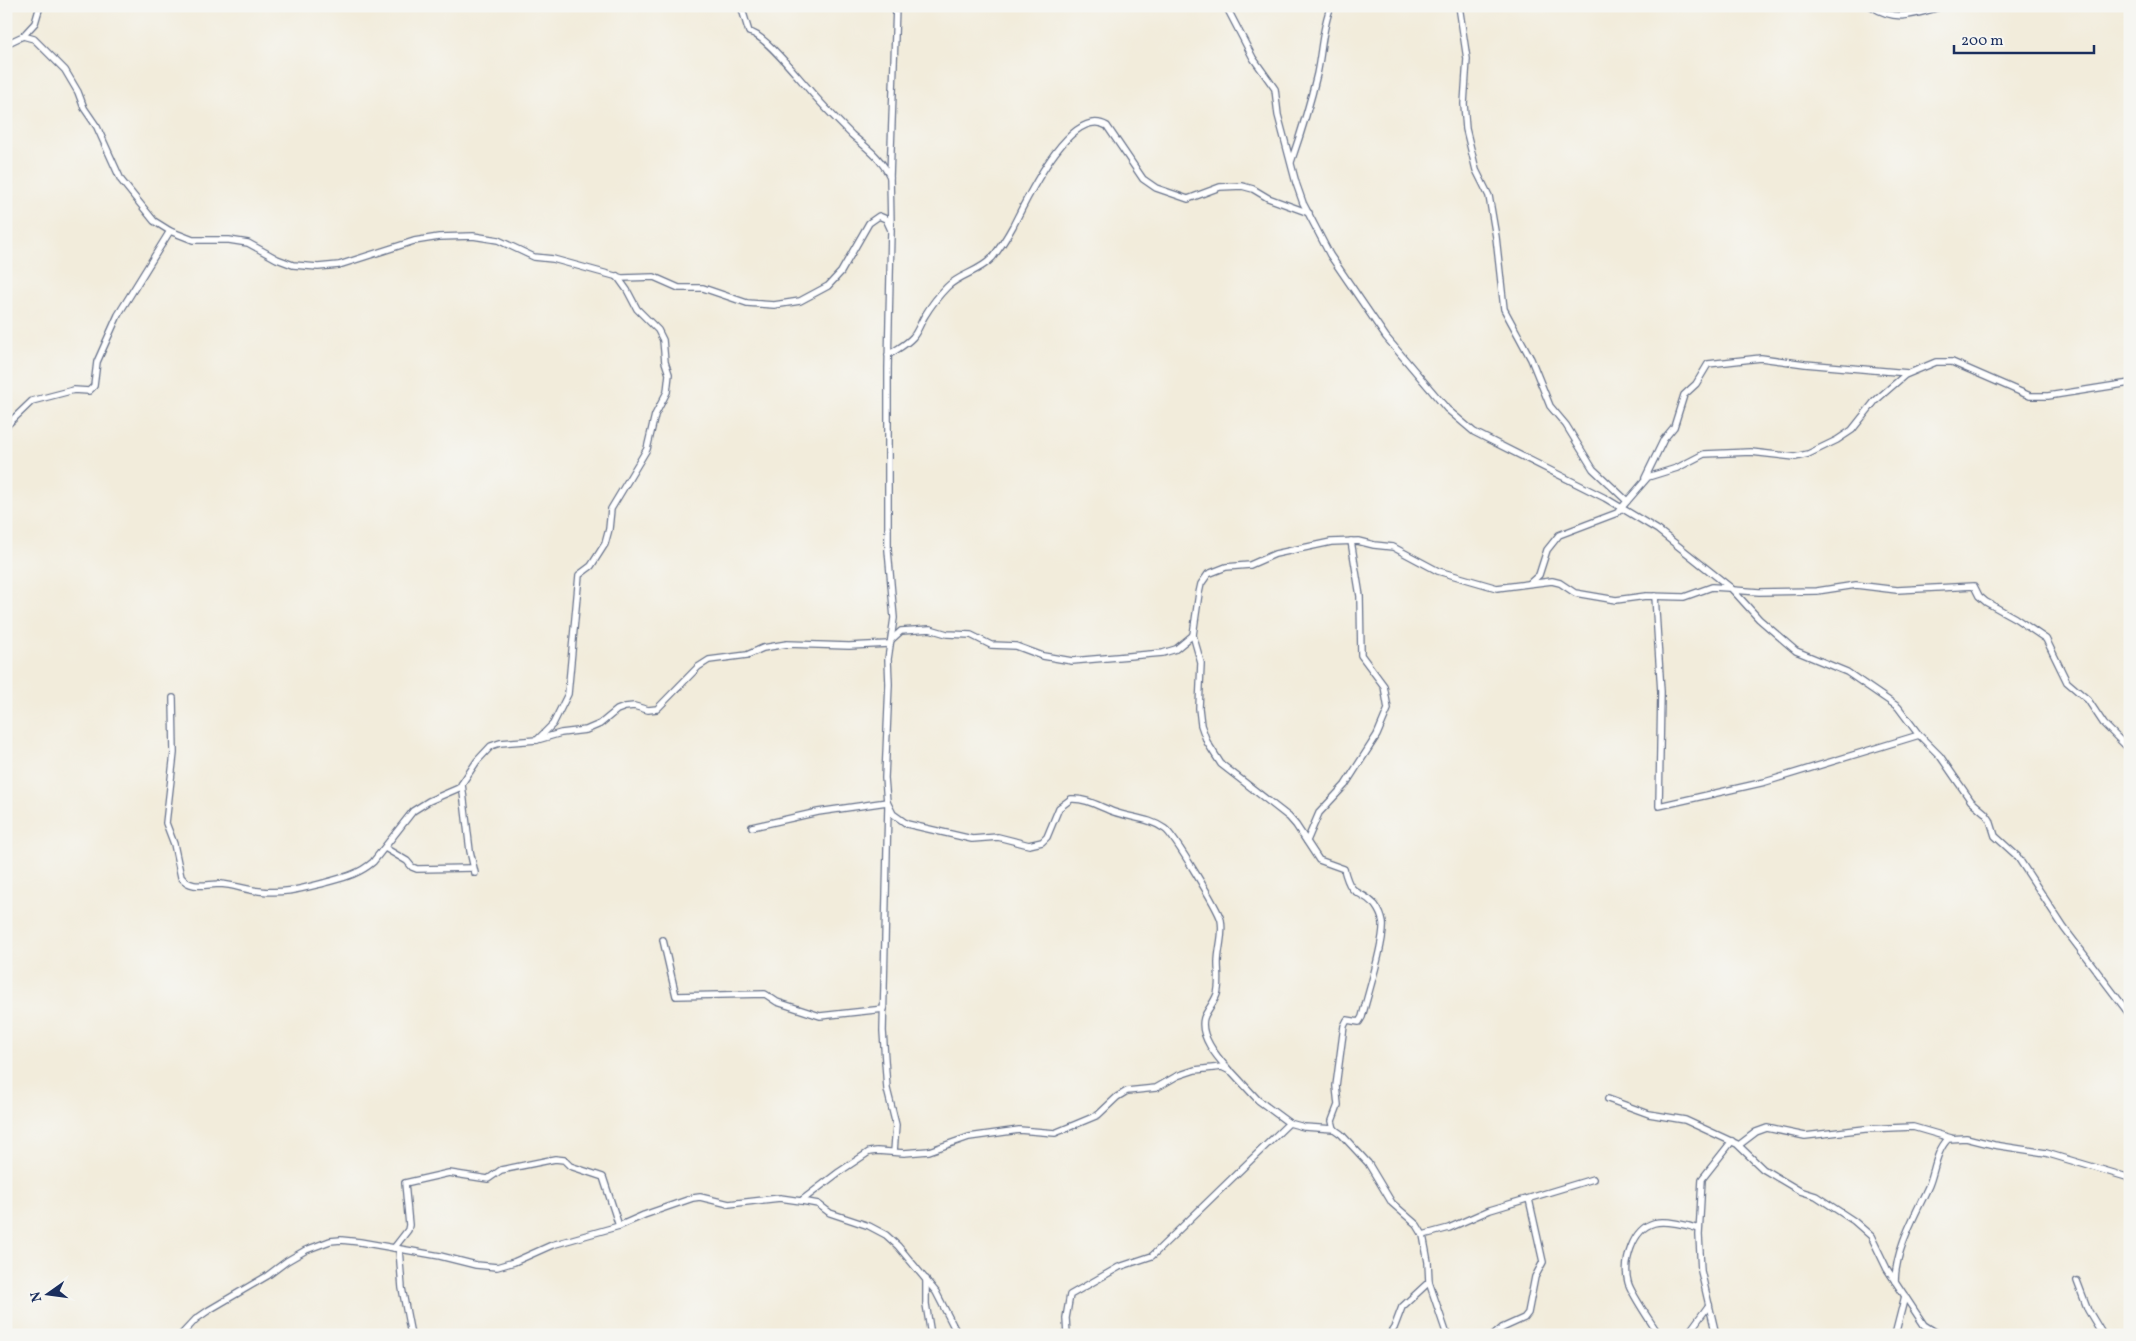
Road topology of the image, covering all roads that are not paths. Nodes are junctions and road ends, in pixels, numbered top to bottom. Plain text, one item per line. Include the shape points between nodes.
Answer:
1 (40, 6) edge
2 (740, 6) edge
3 (896, 6) edge
4 (1226, 6) edge
5 (1331, 6) edge
6 (1459, 6) edge
7 (1871, 6) edge
8 (1943, 6) edge
9 (23, 36) junction
10 (6, 44) edge
11 (1291, 162) junction
12 (890, 178) junction
13 (1309, 213) junction
14 (891, 228) junction
15 (170, 231) junction
16 (617, 276) junction
17 (888, 355) junction
18 (1909, 373) junction
19 (2130, 383) edge
20 (6, 426) edge
21 (1644, 480) junction
22 (1627, 501) junction
23 (1622, 508) junction
24 (1351, 541) junction
25 (1528, 584) junction
26 (1732, 589) junction
27 (1655, 596) junction
28 (1193, 635) junction
29 (889, 642) junction
30 (172, 698) dead end
31 (1919, 735) junction
32 (537, 740) junction
33 (2130, 750) edge
34 (462, 784) junction
35 (888, 803) junction
36 (752, 827) dead end
37 (1307, 841) junction
38 (385, 848) junction
39 (663, 940) dead end
40 (884, 1009) junction
41 (2130, 1015) edge
42 (1228, 1069) junction
43 (1608, 1099) dead end
44 (1289, 1123) junction
45 (1334, 1129) junction
46 (1951, 1138) junction
47 (1732, 1141) junction
48 (1739, 1145) junction
49 (894, 1152) junction
50 (2130, 1178) edge
51 (1593, 1179) dead end
52 (1529, 1199) junction
53 (801, 1201) junction
54 (620, 1226) junction
55 (1699, 1229) junction
56 (1423, 1235) junction
57 (396, 1249) junction
58 (926, 1279) junction
59 (1895, 1281) junction
60 (2077, 1281) dead end
61 (1429, 1282) junction
62 (1905, 1296) junction
63 (1709, 1305) junction
64 (181, 1335) edge
65 (411, 1335) edge
66 (931, 1335) edge
67 (966, 1335) edge
68 (1067, 1335) edge
69 (1389, 1335) edge
70 (1447, 1335) edge
71 (1494, 1335) edge
72 (1659, 1335) edge
73 (1687, 1335) edge
74 (1716, 1335) edge
75 (1894, 1335) edge
76 (1939, 1335) edge
77 (2103, 1335) edge

1 - 9 street via 34,23
2 - 12 street via 749,32 760,37 850,133 867,146 885,166
3 - 12 street
4 - 11 street via 1253,58 1276,89 1278,115
5 - 11 street via 1322,33 1313,92
6 - 22 street via 1467,58 1466,129 1494,220 1504,309 1531,359 1550,406 1566,425 1593,469
7 - 8 street via 1897,17
9 - 10 street
9 - 15 street via 34,39 66,70 101,134 120,180 148,215
11 - 13 street
12 - 14 street
13 - 17 street via 1242,186 1220,187 1188,199 1163,191 1143,179 1107,126 1100,122 1092,123 1068,136 1058,147 991,258 978,270 946,288 913,336
13 - 23 street via 1335,263 1386,337 1454,417 1474,432
14 - 16 street via 884,218 879,216 872,220 835,280 811,296 789,303 752,304 707,289 679,288 654,277 629,279
14 - 17 street
15 - 16 street via 193,240 240,241 293,265 318,267 353,262 414,240 473,236 498,240 534,257
15 - 20 street via 118,315 97,362 94,386 89,391 74,390 32,400
16 - 32 street via 663,340 669,374 667,392 655,415 647,449 611,509 605,544 591,566 579,575 568,694 553,724
17 - 29 street via 888,550 894,609
18 - 19 street via 1946,360 2021,394 2034,396
18 - 21 street via 1875,401 1845,435 1808,454 1795,457 1751,452 1704,454 1678,468
18 - 21 street via 1761,358 1708,364 1696,384 1684,395 1674,427 1664,439
21 - 22 street
22 - 23 street
23 - 25 street via 1612,516 1559,535 1547,550 1539,574
23 - 26 street via 1658,530
24 - 25 street via 1393,547 1438,571 1497,588
24 - 28 street via 1286,551 1250,566 1226,567 1208,574 1198,593
24 - 37 street via 1360,596 1361,655 1384,686 1388,708 1377,735 1345,785 1319,813
25 - 27 street via 1557,581 1575,593 1606,599
26 - 27 street via 1716,586 1688,596
26 - 31 street via 1759,620 1796,651 1847,672 1891,701
26 - 33 street via 1759,592 1817,591 1856,585 1897,590 1974,586 1986,602 2046,639 2067,682 2088,700 2104,724
27 - 31 street via 1662,692 1659,806 1765,782
28 - 29 street via 1176,649 1163,653 1072,661 1043,656 1016,646 991,646 972,635 947,634 930,629 902,631
28 - 37 street via 1202,663 1199,708 1206,742 1221,764 1289,817
29 - 32 street via 849,646 787,644 763,648 748,655 709,660 657,709 625,707 593,728
29 - 35 street via 885,778
30 - 38 street via 174,754 166,823 181,877 188,883 199,886 222,884 259,891 294,891 360,872
31 - 41 street via 1940,756 1971,801 1990,820 1995,836 2017,856 2064,928
32 - 34 street via 491,746
34 - 38 street via 418,808
34 - 38 street via 474,871 417,869
35 - 36 street via 818,812
35 - 40 street
35 - 42 street via 900,820 918,827 972,839 998,837 1029,845 1042,842 1047,837 1059,808 1071,799 1149,821 1167,830 1221,920 1217,993 1203,1026 1214,1052
37 - 45 street via 1319,860 1344,869 1350,888 1374,905 1383,923 1362,1017 1358,1022 1346,1021 1344,1028 1336,1086 1338,1105 1332,1121
39 - 40 street via 676,996 765,994 777,1002 823,1016
40 - 49 street via 887,1089 896,1125
42 - 44 street via 1258,1100
42 - 49 street via 1194,1070 1156,1088 1127,1091 1098,1115 1060,1132 1010,1132 969,1137 930,1151
43 - 47 street via 1649,1114 1685,1120
44 - 45 street
44 - 68 street via 1152,1256 1119,1267 1070,1295
45 - 56 street via 1368,1163 1392,1204 1417,1225
46 - 48 street via 1913,1127 1805,1136 1767,1128
46 - 50 street via 2046,1153
46 - 59 street via 1946,1140 1940,1151 1898,1254
47 - 48 street
47 - 55 street via 1702,1179
48 - 59 street via 1762,1169 1800,1191 1816,1196 1864,1229
49 - 53 street via 867,1153
51 - 52 street
52 - 56 street
52 - 71 street via 1544,1262 1535,1277 1528,1313
53 - 54 street via 780,1198 730,1204 696,1198
53 - 58 street via 818,1204 830,1213 878,1230 898,1246
54 - 57 street via 552,1245 497,1266
54 - 57 street via 603,1177 555,1159 501,1170 488,1179 449,1173 405,1183 409,1225
55 - 63 street via 1702,1271
55 - 72 street via 1681,1224 1654,1223 1640,1233 1630,1248 1626,1266 1628,1281
56 - 61 street
57 - 64 street via 341,1240 306,1250 209,1310
57 - 65 street
58 - 66 street
58 - 67 street via 955,1329
59 - 62 street
60 - 77 street via 2088,1310
61 - 69 street via 1402,1307
61 - 70 street
62 - 75 street
62 - 76 street via 1924,1325
63 - 73 street
63 - 74 street

